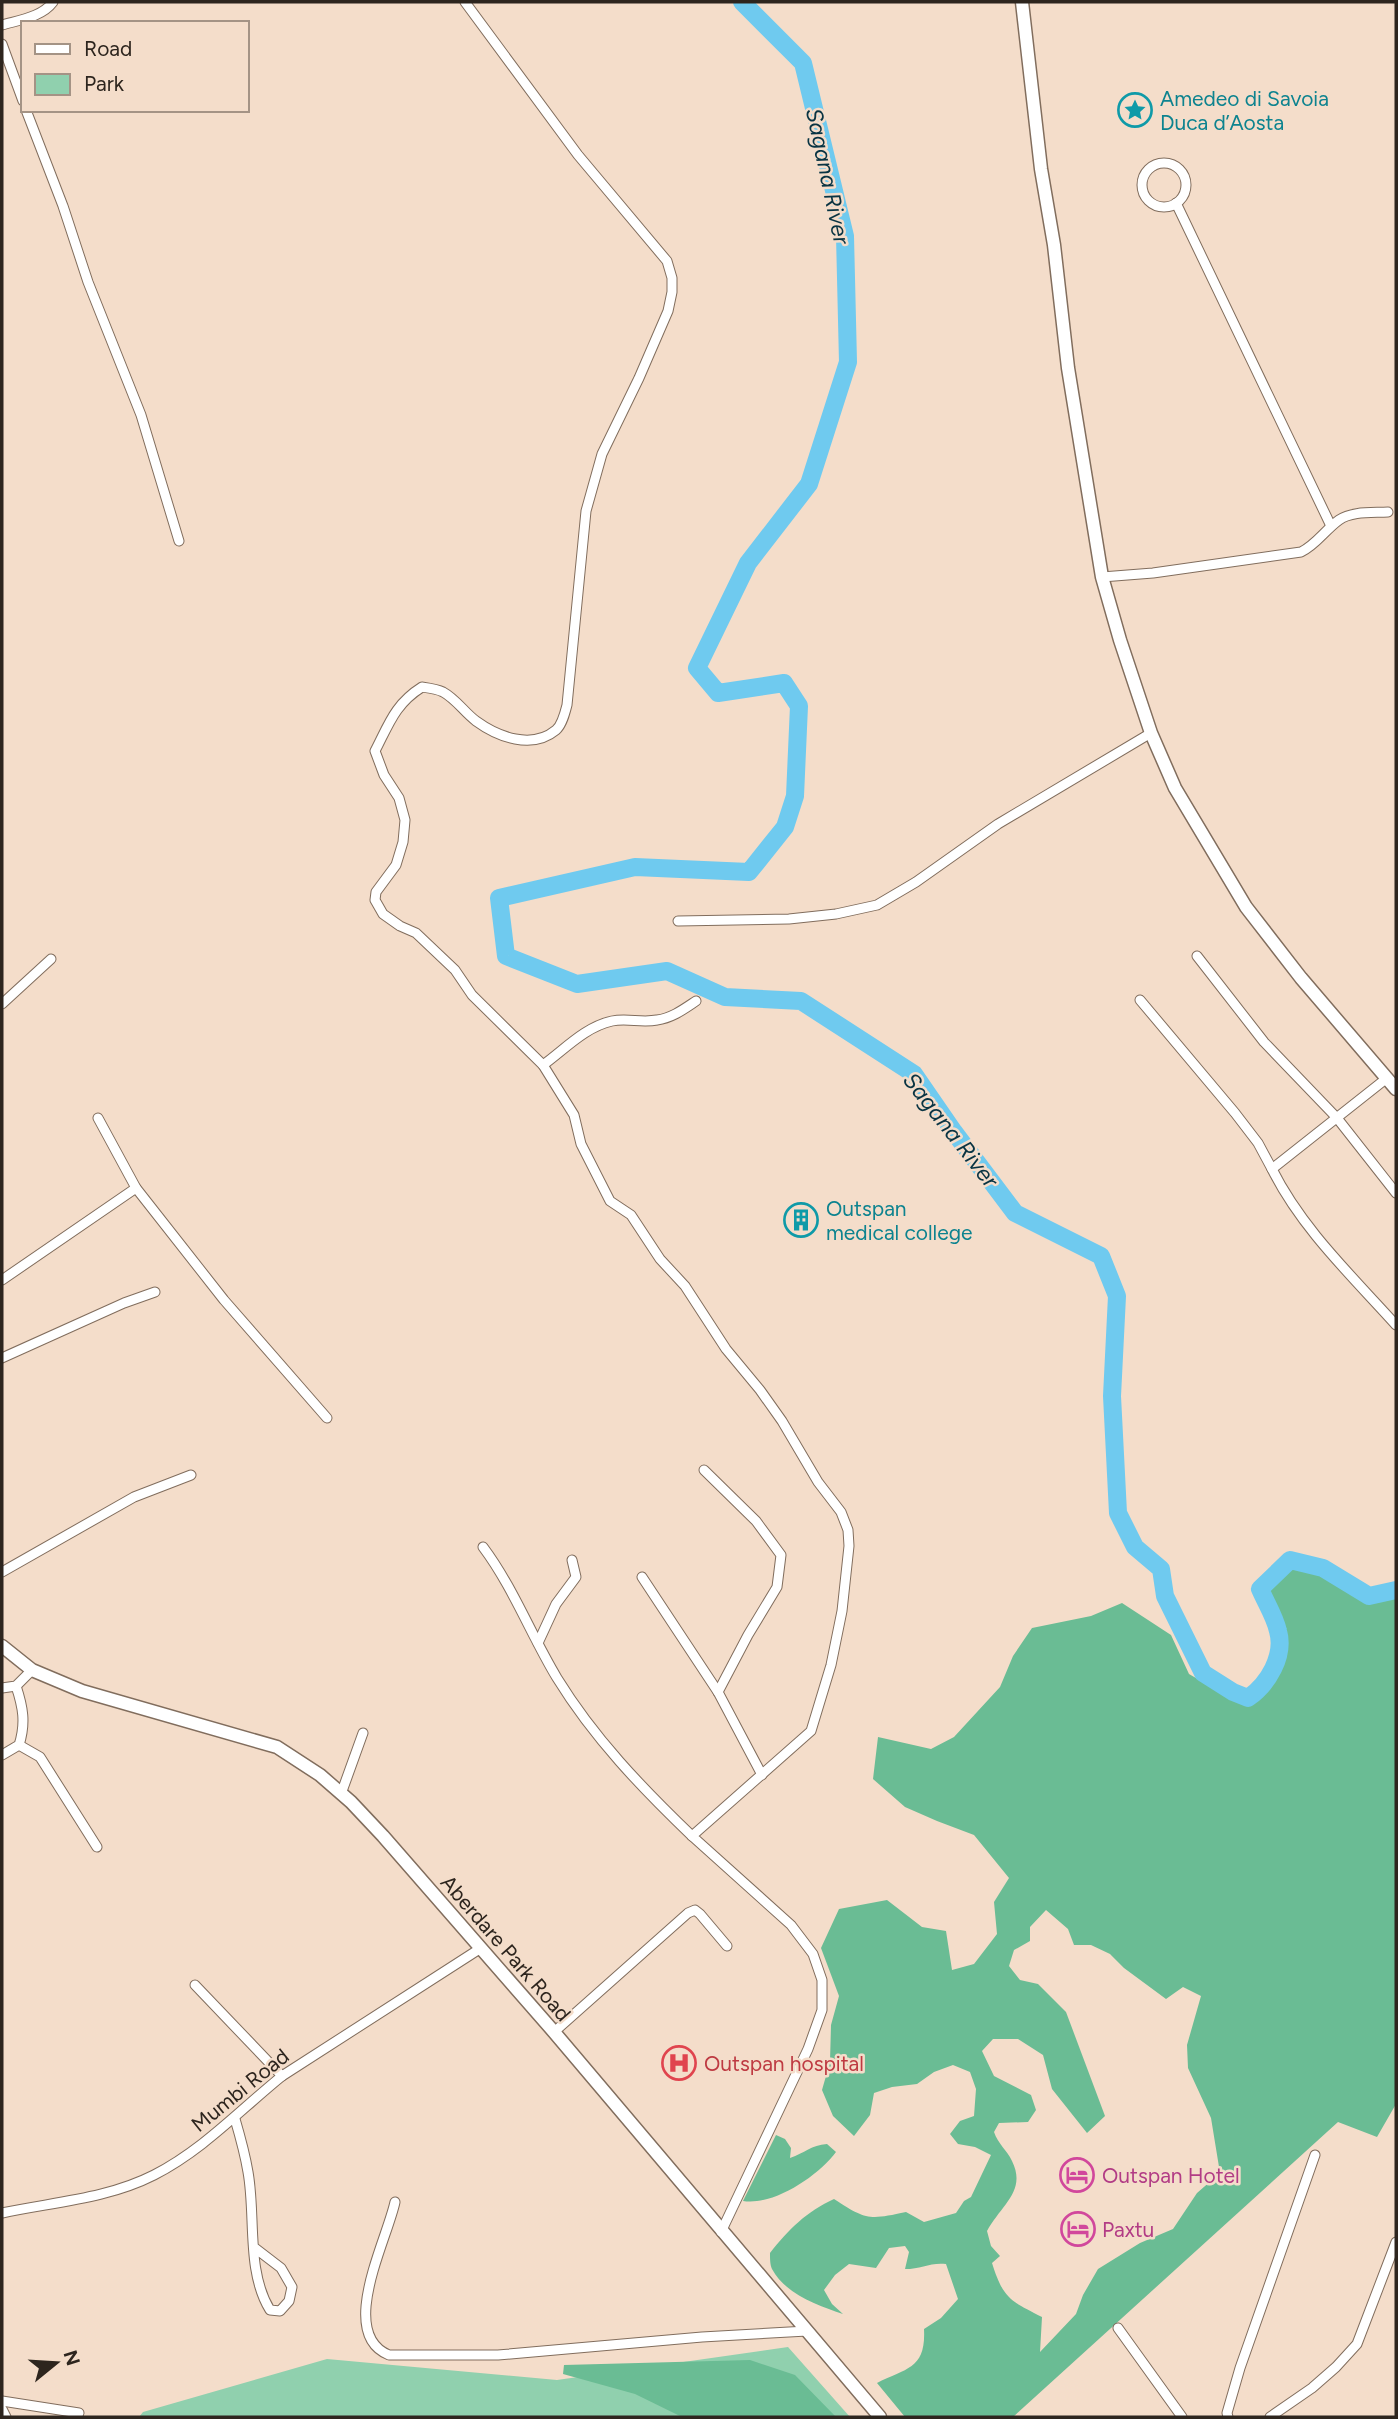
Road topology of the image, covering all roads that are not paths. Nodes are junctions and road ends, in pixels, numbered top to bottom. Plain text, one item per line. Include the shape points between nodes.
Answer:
1 (53, 2) edge
2 (465, 2) edge
3 (1022, 2) edge
4 (2, 25) edge
5 (2, 44) edge
6 (21, 96) edge
7 (27, 112) edge
8 (1177, 203) junction
9 (1388, 512) dead end
10 (1331, 526) junction
11 (179, 541) dead end
12 (1102, 577) junction
13 (1151, 733) junction
14 (678, 921) dead end
15 (1197, 956) dead end
16 (51, 959) dead end
17 (1140, 1000) dead end
18 (696, 1001) dead end
19 (2, 1004) edge
20 (542, 1065) junction
21 (1387, 1078) junction
22 (1396, 1089) edge
23 (98, 1118) dead end
24 (1337, 1118) junction
25 (1272, 1169) junction
26 (135, 1188) junction
27 (1396, 1193) edge
28 (2, 1280) edge
29 (155, 1292) dead end
30 (1396, 1325) edge
31 (2, 1358) edge
32 (327, 1418) dead end
33 (704, 1470) dead end
34 (191, 1475) dead end
35 (483, 1547) dead end
36 (572, 1560) dead end
37 (2, 1572) edge
38 (642, 1577) dead end
39 (538, 1643) junction
40 (2, 1646) edge
41 (32, 1670) junction
42 (16, 1686) junction
43 (2, 1688) edge
44 (718, 1692) junction
45 (363, 1733) dead end
46 (19, 1745) junction
47 (2, 1755) edge
48 (762, 1775) junction
49 (341, 1794) junction
50 (692, 1836) junction
51 (97, 1847) dead end
52 (727, 1946) dead end
53 (481, 1948) junction
54 (195, 1985) dead end
55 (554, 2032) junction
56 (282, 2076) junction
57 (235, 2119) junction
58 (1315, 2155) dead end
59 (395, 2202) dead end
60 (2, 2213) edge
61 (721, 2232) junction
62 (1396, 2242) edge
63 (254, 2248) junction
64 (1118, 2328) dead end
65 (807, 2331) junction
66 (2, 2401) edge
67 (2, 2409) edge
68 (79, 2413) dead end
69 (6, 2417) edge
70 (880, 2417) edge
71 (1182, 2417) edge
72 (1228, 2417) edge
73 (1270, 2417) edge

1 - 4 street via 36,15
2 - 20 street via 579,155 656,246 673,278 668,311 602,454 586,510 567,705 556,730 531,741 517,740 475,720 442,691 422,687 398,706 375,751 405,820 397,865 375,900 383,914 416,933 455,970 472,995
3 - 12 street via 1068,368
5 - 6 street
7 - 11 street via 141,415
8 - 8 street via 1186,184 1180,171 1168,163 1148,169 1142,182 1150,202 1163,207
8 - 10 street
9 - 10 street via 1348,515
10 - 12 street via 1301,552
12 - 13 street
13 - 14 street via 998,824 877,905 789,919
13 - 21 street via 1175,788 1247,907
15 - 24 street via 1264,1042
16 - 19 street
17 - 25 street via 1235,1113
18 - 20 street via 679,1013 656,1020 614,1020 600,1025
20 - 48 street via 574,1115 581,1144 610,1201 631,1215 660,1259 685,1286 726,1349 767,1400 841,1512 848,1530 842,1611 817,1716 811,1731
21 - 22 street
21 - 24 street
23 - 26 street
24 - 25 street
24 - 27 street
25 - 30 street via 1298,1213
26 - 28 street
26 - 32 street
29 - 31 street
33 - 44 street via 756,1521 781,1555 777,1587
34 - 37 street via 134,1497
35 - 39 street
36 - 39 street via 576,1577 556,1604
38 - 44 street
39 - 50 street via 612,1755
40 - 41 street, Aberdare Park Road
41 - 42 street
41 - 49 street, Aberdare Park Road via 102,1697 277,1746
42 - 43 street
42 - 46 street via 23,1709
44 - 48 street
45 - 49 street
46 - 47 street
46 - 51 street via 40,1756
48 - 50 street
49 - 53 street, Aberdare Park Road
50 - 61 street via 791,1925 813,1954 822,1980 822,2010 808,2049
52 - 55 street via 700,1914 695,1910 688,1913
53 - 55 street, Aberdare Park Road
53 - 56 street, Mumbi Road
54 - 56 street
55 - 61 street, Aberdare Park Road
56 - 57 street, Mumbi Road
57 - 60 street, Mumbi Road via 177,2162 127,2187
57 - 63 street via 249,2173
58 - 72 street via 1240,2368
59 - 65 street via 364,2317 370,2338 379,2351 389,2355 498,2355
61 - 65 street, Aberdare Park Road
62 - 73 street via 1357,2344 1312,2388
63 - 63 street via 261,2296 270,2310 280,2311 289,2301 292,2287 281,2268
64 - 71 street
65 - 70 street, Aberdare Park Road
66 - 68 street
67 - 69 street

